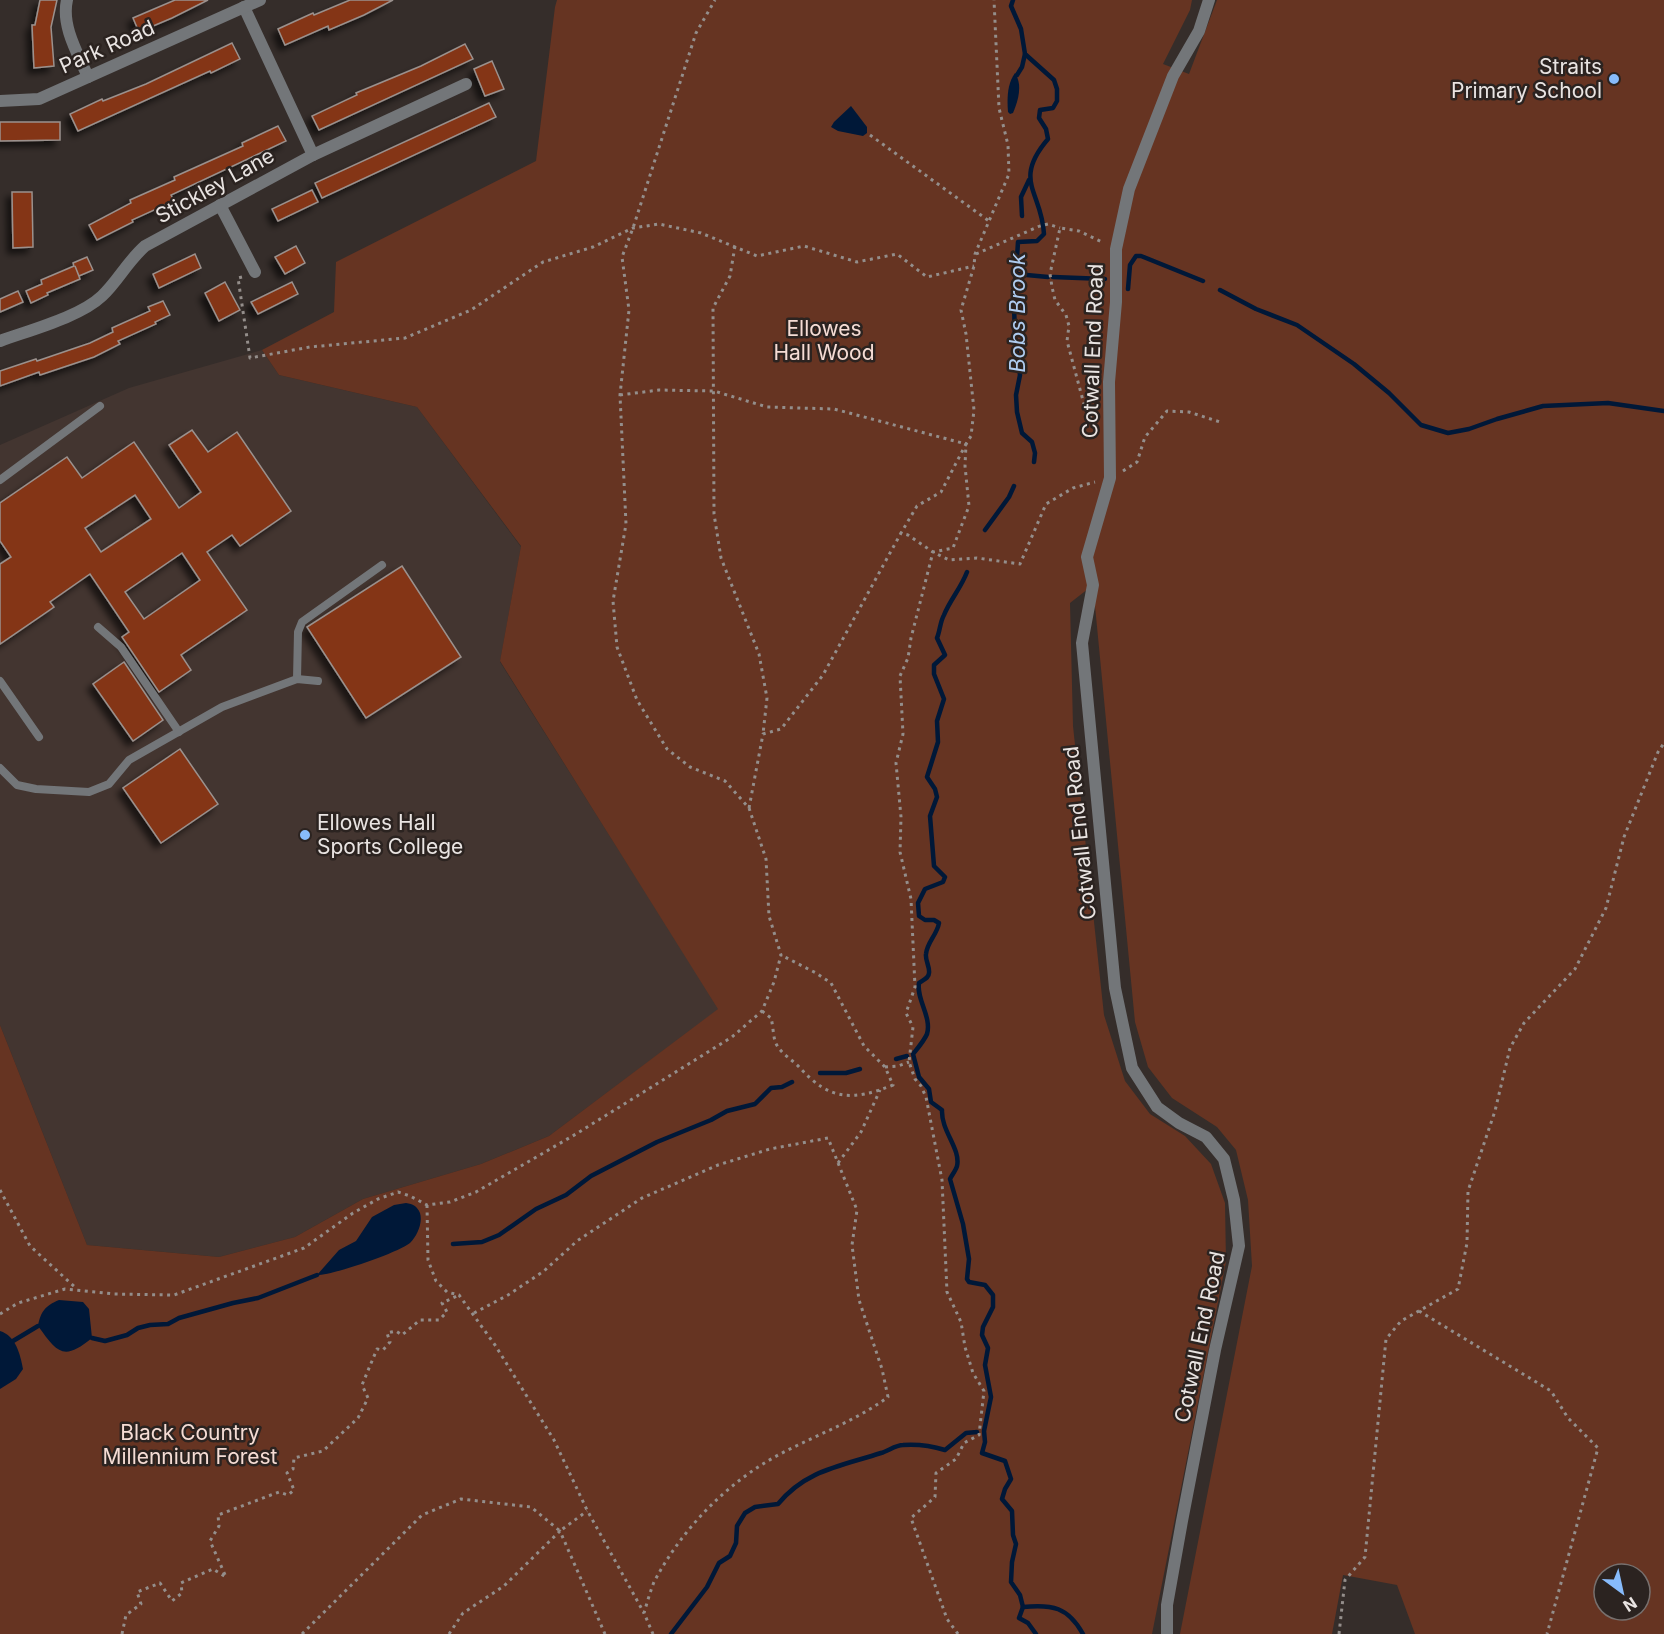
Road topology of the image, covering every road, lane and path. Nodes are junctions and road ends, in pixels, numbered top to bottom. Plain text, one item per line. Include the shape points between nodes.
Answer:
1 (68, 0) edge
2 (260, 0) edge
3 (715, 0) edge
4 (994, 0) edge
5 (1209, 0) edge
6 (244, 7) junction
7 (88, 77) junction
8 (466, 84) dead end
9 (0, 101) edge
10 (870, 135) dead end
11 (313, 155) junction
12 (220, 205) junction
13 (989, 221) junction
14 (633, 228) junction
15 (1060, 228) junction
16 (735, 246) junction
17 (1116, 249) junction
18 (975, 254) junction
19 (974, 266) junction
20 (255, 272) joint
21 (0, 341) edge
22 (714, 392) junction
23 (620, 395) junction
24 (100, 406) dead end
25 (1220, 422) dead end
26 (1101, 433) dead end
27 (966, 444) junction
28 (1110, 478) junction
29 (0, 480) edge
30 (901, 533) junction
31 (933, 552) junction
32 (382, 565) dead end
33 (98, 627) dead end
34 (297, 679) junction
35 (0, 681) edge
36 (318, 681) dead end
37 (179, 732) junction
38 (763, 734) junction
39 (39, 737) dead end
40 (1664, 743) edge
41 (0, 768) edge
42 (749, 808) junction
43 (781, 955) junction
44 (762, 1011) junction
45 (909, 1062) junction
46 (885, 1067) junction
47 (880, 1090) junction
48 (838, 1163) junction
49 (0, 1190) edge
50 (428, 1205) junction
51 (78, 1291) junction
52 (459, 1295) junction
53 (1419, 1311) junction
54 (474, 1312) junction
55 (0, 1314) edge
56 (587, 1510) junction
57 (560, 1531) junction
58 (644, 1613) junction
59 (122, 1634) edge
60 (302, 1634) edge
61 (449, 1634) edge
62 (605, 1634) edge
63 (653, 1634) edge
64 (958, 1634) edge
65 (1167, 1634) edge
66 (1339, 1634) edge
67 (1547, 1634) edge

1 - 7 street via 69,35
2 - 6 street, Park Road
3 - 14 path via 696,33
4 - 13 path via 999,108 1008,145 1009,174
5 - 17 street, Cotwall End Road via 1198,31 1173,76 1129,189
6 - 7 street, Park Road
6 - 11 street
7 - 9 street, Park Road via 39,99
8 - 11 street, Stickley Lane
10 - 13 path
11 - 12 street, Stickley Lane
12 - 20 street
12 - 21 street, Stickley Lane via 145,246 103,295 82,310
13 - 18 path
14 - 16 path via 659,224 701,233
14 - 20 path via 593,247 543,262 471,310 405,338 310,347 250,358 238,278
14 - 23 path via 622,257 629,310
15 - 17 path via 1079,231
15 - 18 path via 1040,226
15 - 26 path via 1050,274 1052,287 1069,326 1067,341 1084,408
16 - 19 path via 757,256 804,246 856,262 897,254 927,277
16 - 22 path via 730,276 713,308
17 - 28 street, Cotwall End Road via 1109,382
18 - 19 path
19 - 27 path via 961,310 974,410 971,436
22 - 23 path via 659,390
22 - 27 path via 766,407 834,409
22 - 38 path via 714,513 722,558 759,654 767,698
23 - 42 path via 626,524 613,601 617,647 637,700 667,749 690,767 725,781
24 - 29 lane
25 - 28 path via 1190,412 1167,411 1145,437 1137,462
27 - 30 path via 941,492 917,506
27 - 31 path via 969,506 953,548
28 - 31 path via 1072,488 1046,504 1020,564 977,558 949,560
28 - 65 street, Cotwall End Road via 1087,557 1093,585 1082,643 1115,988 1132,1068 1157,1107 1206,1137 1224,1159 1239,1246 1182,1521 1167,1605
30 - 31 path
30 - 38 path via 823,675 781,729
31 - 45 path via 908,658 900,676 903,734 896,763 900,852 911,899 915,987 906,1013 913,1027
32 - 34 lane via 302,621 298,632
33 - 37 lane via 121,647
34 - 36 lane
34 - 37 lane via 222,707
35 - 39 lane
37 - 41 lane via 129,760 109,784 89,792 17,785
38 - 42 path
40 - 53 path via 1624,837 1606,908 1575,969 1524,1023 1510,1048 1496,1111 1468,1191 1467,1243 1458,1289
42 - 43 path via 766,859 769,916
43 - 44 path
43 - 46 path via 831,983 864,1046
44 - 47 path via 771,1018 779,1049 814,1084 843,1095
44 - 50 path via 732,1037 506,1175 476,1192
45 - 46 path
45 - 64 path via 926,1097 942,1180 947,1292 961,1322 974,1373 984,1391 979,1435 964,1443 956,1459 936,1473 934,1497 911,1518 947,1619
46 - 47 path via 893,1085
47 - 48 path via 861,1132
48 - 54 path via 828,1138 770,1149 718,1165 642,1198 577,1241 544,1271
48 - 58 path via 857,1210 852,1245 859,1300 888,1397 868,1412 784,1452 716,1500 678,1543 654,1584
49 - 51 path via 30,1246
50 - 51 path via 398,1192 378,1199 304,1248 174,1295
50 - 52 path via 428,1260 436,1281 447,1292
51 - 55 path via 65,1290 18,1303
52 - 54 path
52 - 59 path via 442,1303 447,1312 439,1320 420,1320 402,1335 396,1331 387,1333 390,1342 383,1350 377,1349 363,1385 368,1398 358,1418 323,1451 294,1458 293,1469 287,1473 294,1490 218,1515 219,1526 210,1541 226,1577 213,1569 181,1583 182,1593 172,1601 160,1583 137,1592 141,1604 126,1616
53 - 66 path via 1401,1321 1386,1339 1365,1557 1345,1580
53 - 67 path via 1551,1391 1568,1418 1598,1448
54 - 56 path via 554,1440
56 - 57 path
56 - 58 path
57 - 60 path via 531,1508 461,1499 422,1515
57 - 61 path via 504,1586 464,1613
57 - 62 path
58 - 63 path

